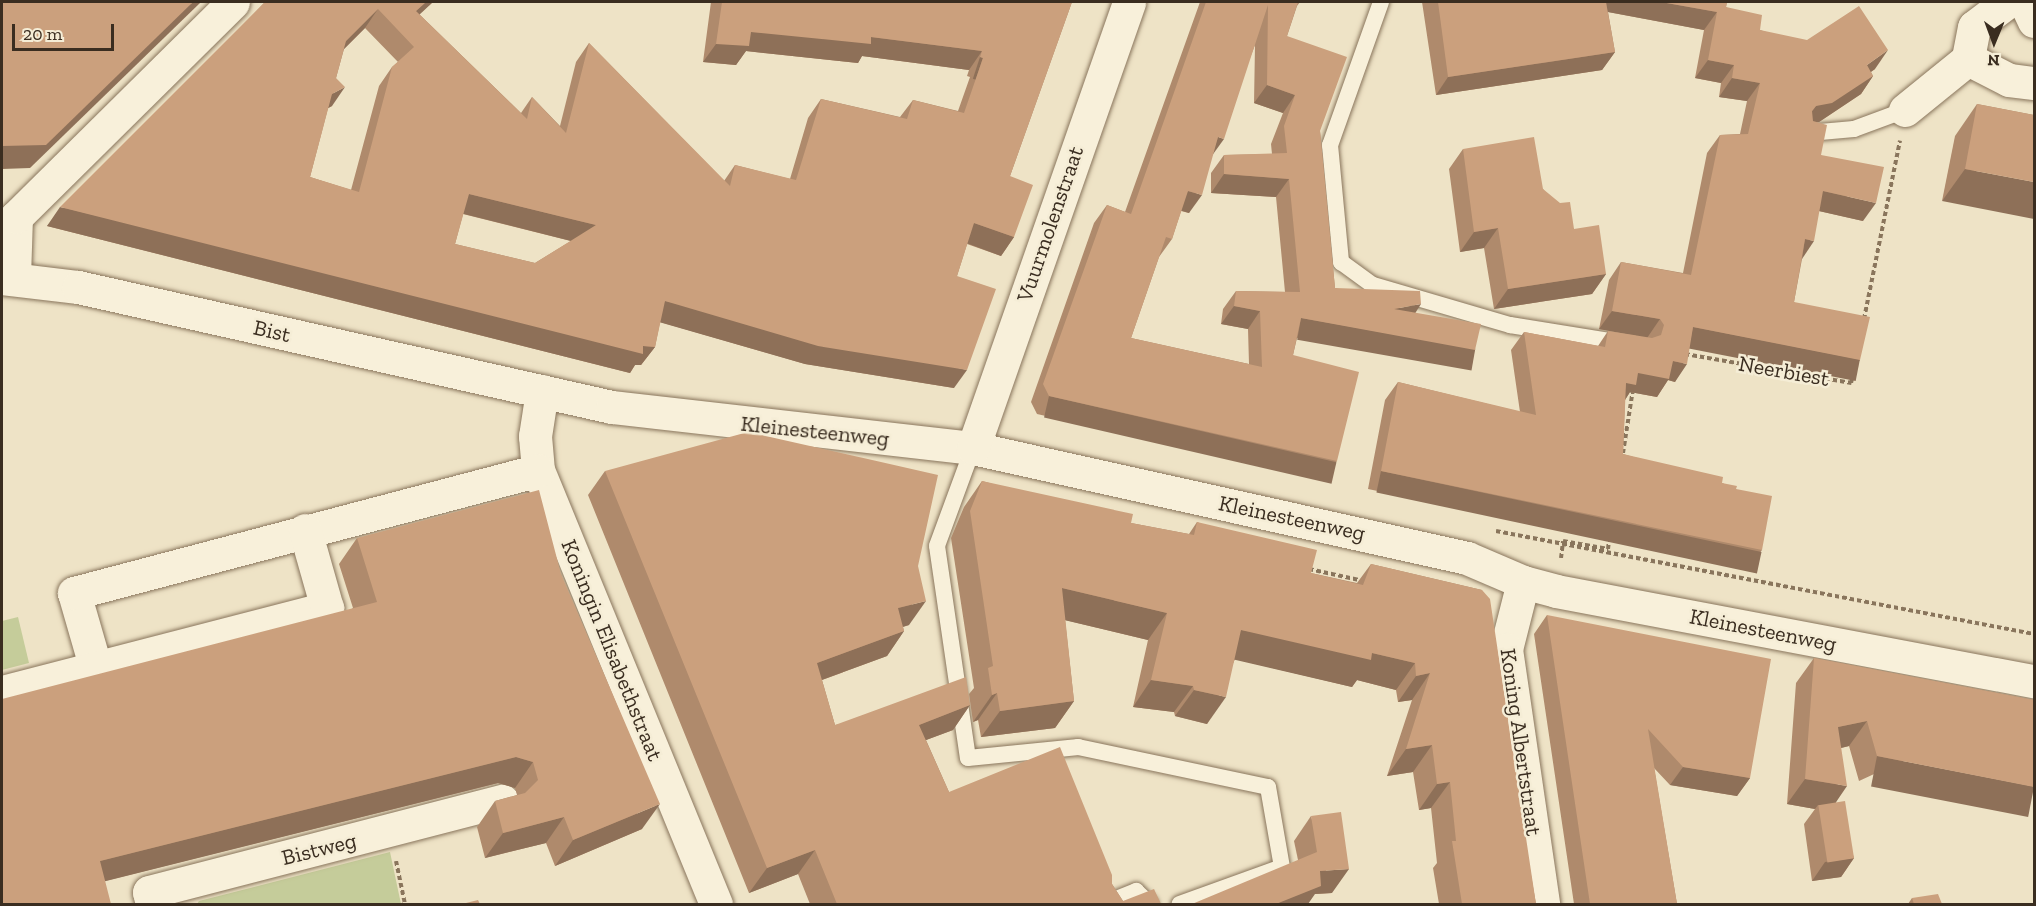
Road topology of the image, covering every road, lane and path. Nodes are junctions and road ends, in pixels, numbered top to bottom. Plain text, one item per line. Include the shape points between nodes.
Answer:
1 (233, 2) edge
2 (1129, 2) edge
3 (1381, 2) edge
4 (2007, 2) edge
5 (2025, 2) edge
6 (2034, 21) edge
7 (1968, 59) junction
8 (2034, 83) edge
9 (1905, 110) junction
10 (1809, 133) edge
11 (8, 277) edge
12 (1862, 327) edge
13 (1641, 346) junction
14 (1856, 361) edge
15 (542, 391) junction
16 (973, 448) junction
17 (1621, 463) edge
18 (538, 470) junction
19 (1487, 529) dead end
20 (305, 530) junction
21 (1609, 541) edge
22 (1563, 546) junction
23 (1523, 582) junction
24 (1556, 591) junction
25 (2034, 634) edge
26 (96, 669) junction
27 (2034, 681) edge
28 (2, 692) edge
29 (502, 801) edge
30 (389, 831) junction
31 (152, 904) edge
32 (405, 904) edge
33 (716, 904) edge
34 (1104, 904) edge
35 (1150, 904) edge
36 (1180, 904) edge
37 (1543, 904) edge

1 - 11 street via 16,217
2 - 16 street, Vuurmolenstraat
3 - 13 lane via 1330,145 1341,262 1373,285 1498,322
4 - 7 street via 1974,27
5 - 6 street
7 - 8 street via 2009,80
7 - 9 street
9 - 10 lane via 1854,129
9 - 12 path
11 - 15 street, Bist via 78,287
13 - 14 path, Neerbiest via 1851,383
13 - 17 path
15 - 16 street, Kleinesteenweg via 650,413
15 - 18 street, Koningin Elisabethstraat via 535,436
16 - 23 street, Kleinesteenweg via 1467,558
16 - 36 lane via 937,546 968,758 1078,747 1268,787 1282,867
18 - 20 street
18 - 33 street, Koningin Elisabethstraat
19 - 22 path
20 - 26 street via 74,593
20 - 26 street via 327,608
21 - 22 path via 1608,549 1563,541
22 - 24 path
22 - 25 path
23 - 24 street, Kleinesteenweg
23 - 37 street, Koning Albertstraat via 1506,649
24 - 27 street, Kleinesteenweg
26 - 28 street
29 - 30 street, Bistweg
30 - 31 street, Bistweg via 149,892
30 - 32 path
34 - 35 lane via 1136,891

